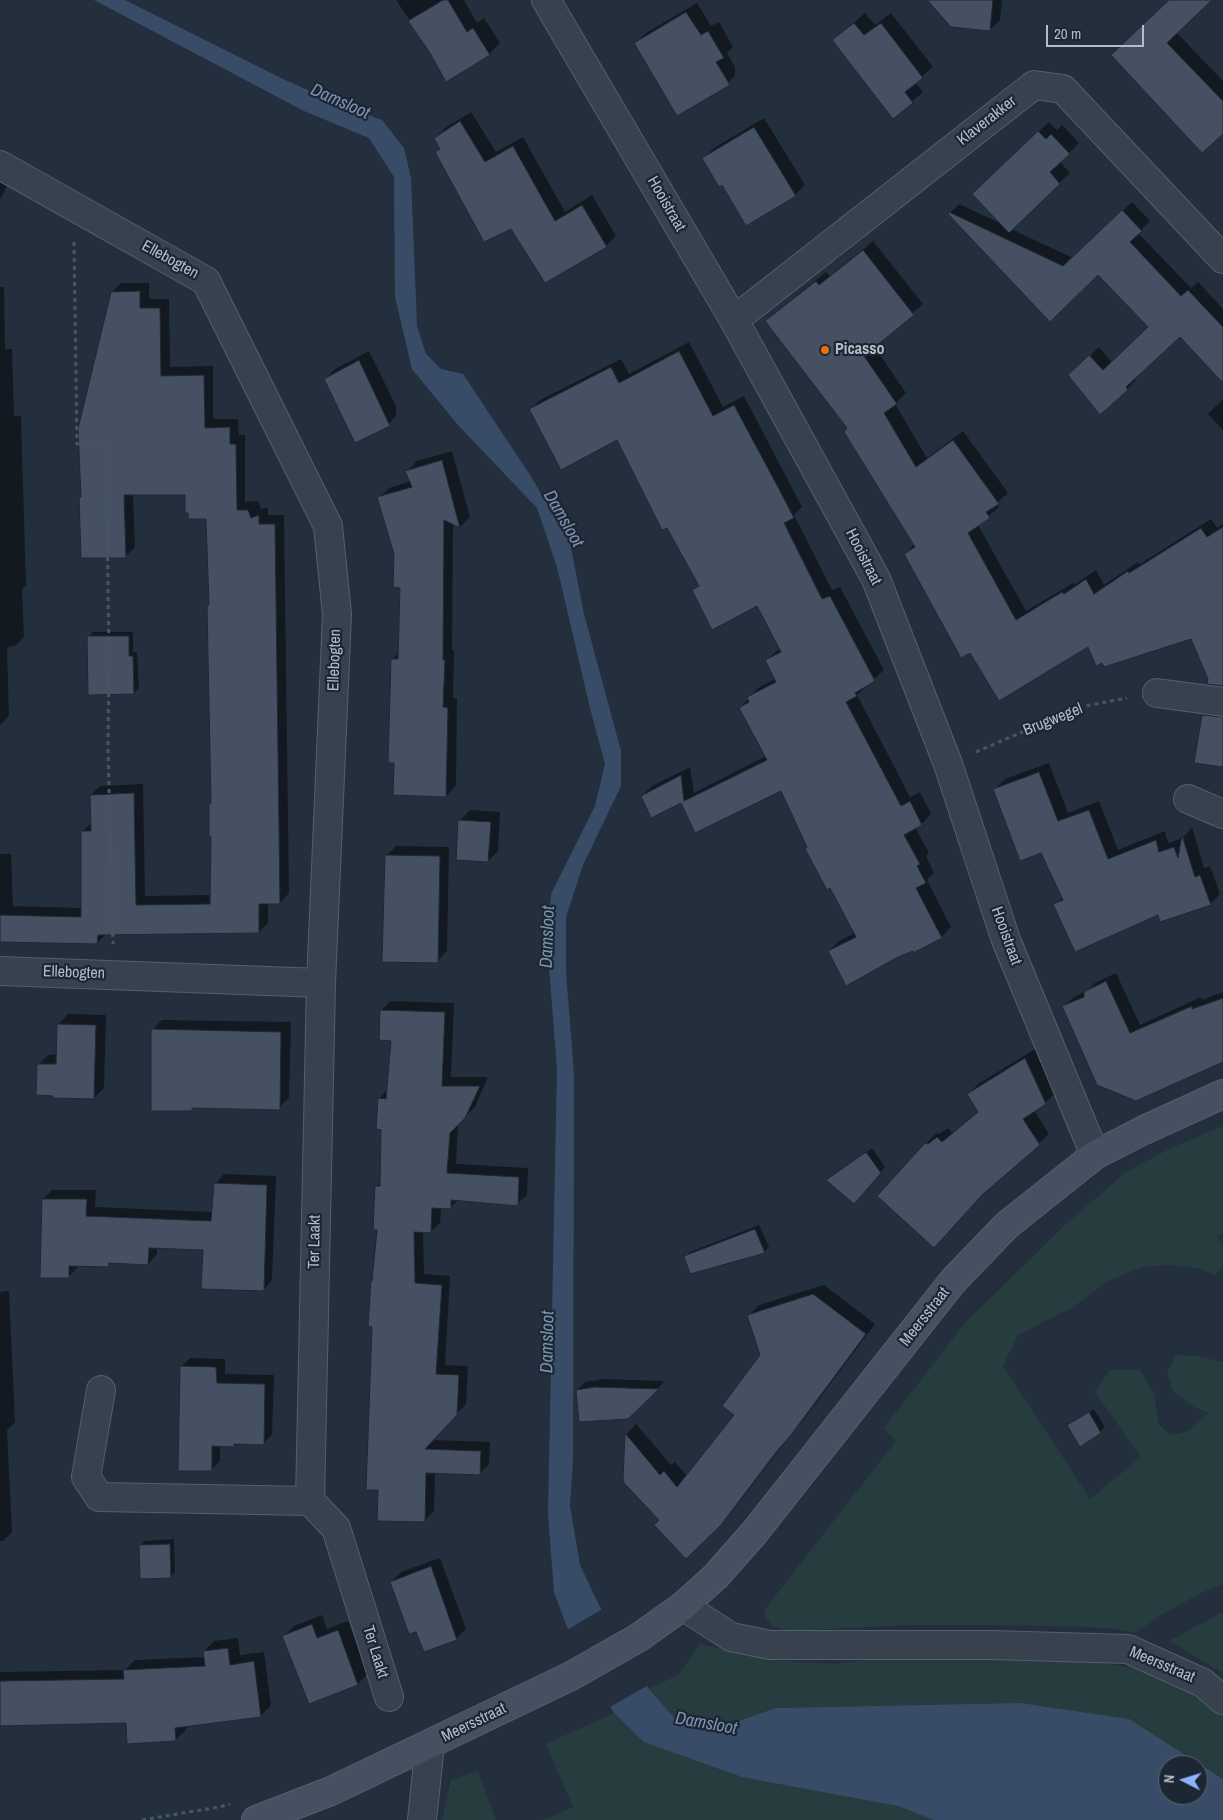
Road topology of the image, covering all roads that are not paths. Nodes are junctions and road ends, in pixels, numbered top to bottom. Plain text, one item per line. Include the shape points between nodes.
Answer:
1 (546, 0) edge
2 (0, 165) edge
3 (1223, 258) edge
4 (734, 320) junction
5 (1157, 693) road end
6 (1223, 702) edge
7 (1188, 799) dead end
8 (1223, 814) edge
9 (0, 971) edge
10 (321, 983) junction
11 (1223, 1094) edge
12 (1095, 1155) junction
13 (100, 1390) dead end
14 (310, 1501) junction
15 (683, 1606) junction
16 (389, 1696) dead end
17 (1223, 1700) edge
18 (430, 1744) junction
19 (256, 1820) edge
20 (422, 1820) edge

1 - 4 street, Hooistraat
2 - 10 street, Ellebogten via 206,281 328,526 337,614
3 - 4 street, Klaverakker via 1063,89 1034,84
4 - 12 street, Hooistraat via 876,580 948,764 1006,940
5 - 6 street
7 - 8 street
9 - 10 street, Ellebogten
10 - 14 street, Ter Laakt
11 - 12 main road, Meersstraat
12 - 15 main road, Meersstraat via 1007,1225 953,1281 754,1533 716,1576
13 - 14 street via 86,1477 99,1497
14 - 16 street, Ter Laakt via 336,1528
15 - 17 street, Meersstraat via 731,1636 770,1645 1128,1648 1203,1683
15 - 18 main road, Meersstraat via 638,1638 571,1676
18 - 19 main road, Meersstraat via 331,1791
18 - 20 street

